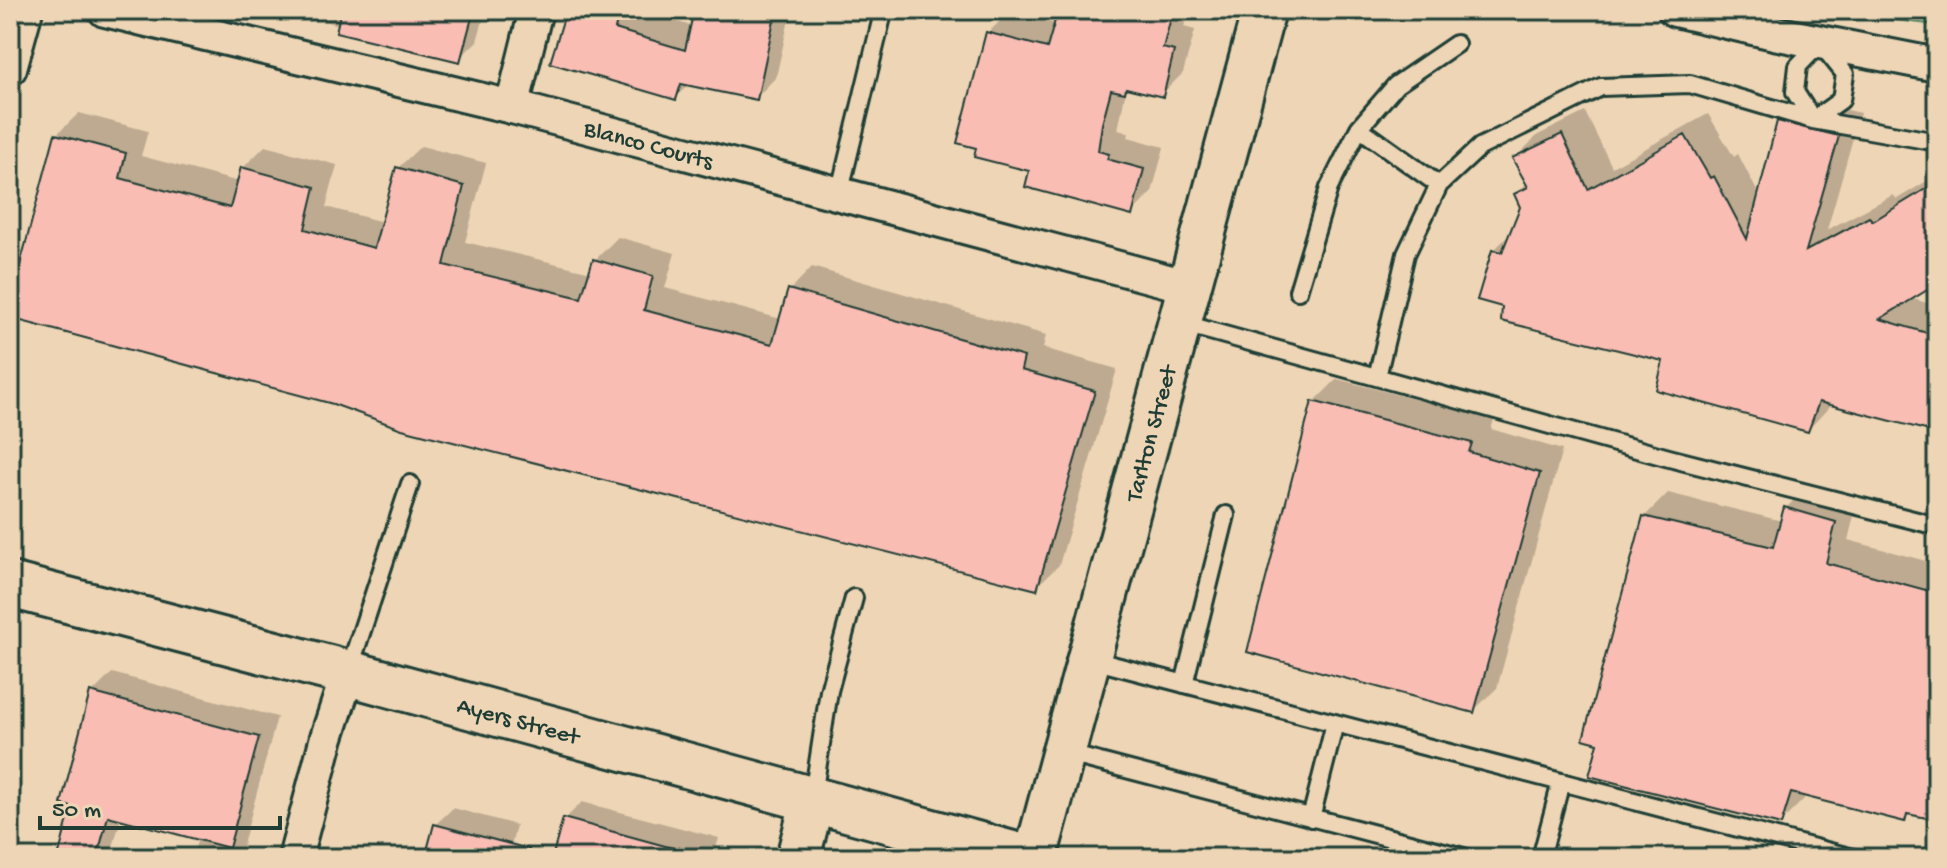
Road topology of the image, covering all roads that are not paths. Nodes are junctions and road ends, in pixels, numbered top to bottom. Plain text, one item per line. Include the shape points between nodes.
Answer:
1 (26, 10) edge
2 (105, 10) edge
3 (536, 10) edge
4 (1264, 10) edge
5 (1675, 10) edge
6 (883, 13) dead end
7 (1820, 43) junction
8 (1456, 44) dead end
9 (1937, 65) edge
10 (10, 68) edge
11 (512, 107) junction
12 (1813, 120) junction
13 (1359, 128) junction
14 (1937, 142) edge
15 (1439, 185) junction
16 (839, 194) junction
17 (1298, 291) dead end
18 (1186, 305) junction
19 (1377, 377) junction
20 (410, 484) dead end
21 (1226, 515) dead end
22 (1937, 526) edge
23 (10, 585) edge
24 (854, 598) dead end
25 (1089, 659) junction
26 (348, 673) junction
27 (1184, 684) junction
28 (1335, 723) junction
29 (1063, 753) junction
30 (1561, 782) junction
31 (813, 799) junction
32 (1311, 818) junction
33 (1791, 850) edge
34 (295, 858) edge
35 (798, 858) edge
36 (1027, 858) edge
37 (1035, 858) edge
38 (1467, 858) edge
39 (1541, 858) edge
40 (1853, 858) edge

1 - 10 street
2 - 11 street, Blanco Courts
3 - 11 street
4 - 18 street, Tarlton Street
5 - 7 street
6 - 16 lane
7 - 9 street
7 - 12 lane via 1798,66 1795,92
7 - 12 lane via 1845,74 1841,100
8 - 13 lane via 1396,85
11 - 16 street, Blanco Courts
12 - 14 lane
12 - 15 lane via 1690,84 1601,87 1480,147
13 - 15 lane
13 - 17 lane via 1329,188
15 - 19 lane via 1406,254
16 - 18 street, Blanco Courts
18 - 19 lane
18 - 25 street, Tarlton Street
19 - 22 lane
20 - 26 lane
21 - 27 lane
23 - 26 main road, Ayers Street
24 - 31 lane via 829,691
25 - 27 lane
25 - 29 street, Tarlton Street
26 - 31 main road, Ayers Street
26 - 34 street
27 - 28 lane
28 - 30 lane
28 - 32 lane
29 - 32 lane
29 - 37 street, Tarlton Street
30 - 33 lane
30 - 39 lane
31 - 35 street
31 - 36 main road, Ayers Street
32 - 38 lane
33 - 40 lane

